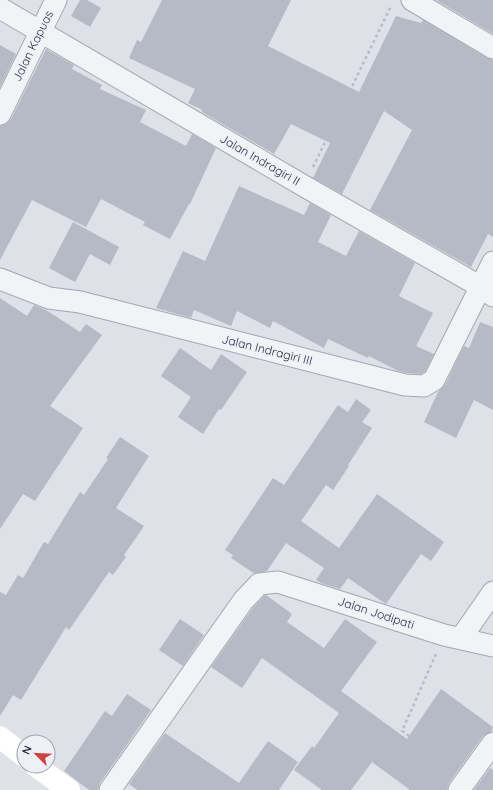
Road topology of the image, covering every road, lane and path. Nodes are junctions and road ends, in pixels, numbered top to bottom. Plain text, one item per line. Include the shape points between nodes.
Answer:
1 (56, 0) edge
2 (394, 0) edge
3 (412, 0) edge
4 (0, 8) edge
5 (40, 32) junction
6 (493, 48) edge
7 (0, 114) edge
8 (304, 186) junction
9 (493, 262) edge
10 (0, 279) edge
11 (29, 290) junction
12 (487, 291) edge
13 (0, 332) edge
14 (493, 592) edge
15 (453, 636) junction
16 (493, 646) edge
17 (0, 736) edge
18 (493, 743) edge
19 (16, 749) edge
20 (464, 783) edge
21 (110, 790) edge

1 - 5 street, Jalan Kapuas
2 - 8 path
3 - 6 street
4 - 5 street, Jalan Indragiri II
5 - 7 street, Jalan Kapuas
5 - 8 street, Jalan Indragiri II
8 - 12 street, Jalan Indragiri II
9 - 12 street, Jalan Indragiri III
10 - 11 street, Jalan Indragiri III
11 - 12 street, Jalan Indragiri III via 49,298 80,302 405,385 424,386 434,380
11 - 13 path
14 - 15 street
15 - 16 street, Jalan Jodipati
15 - 20 path via 402,731
15 - 21 street, Jalan Jodipati via 278,582 259,584 243,601
17 - 19 main road
18 - 20 street

